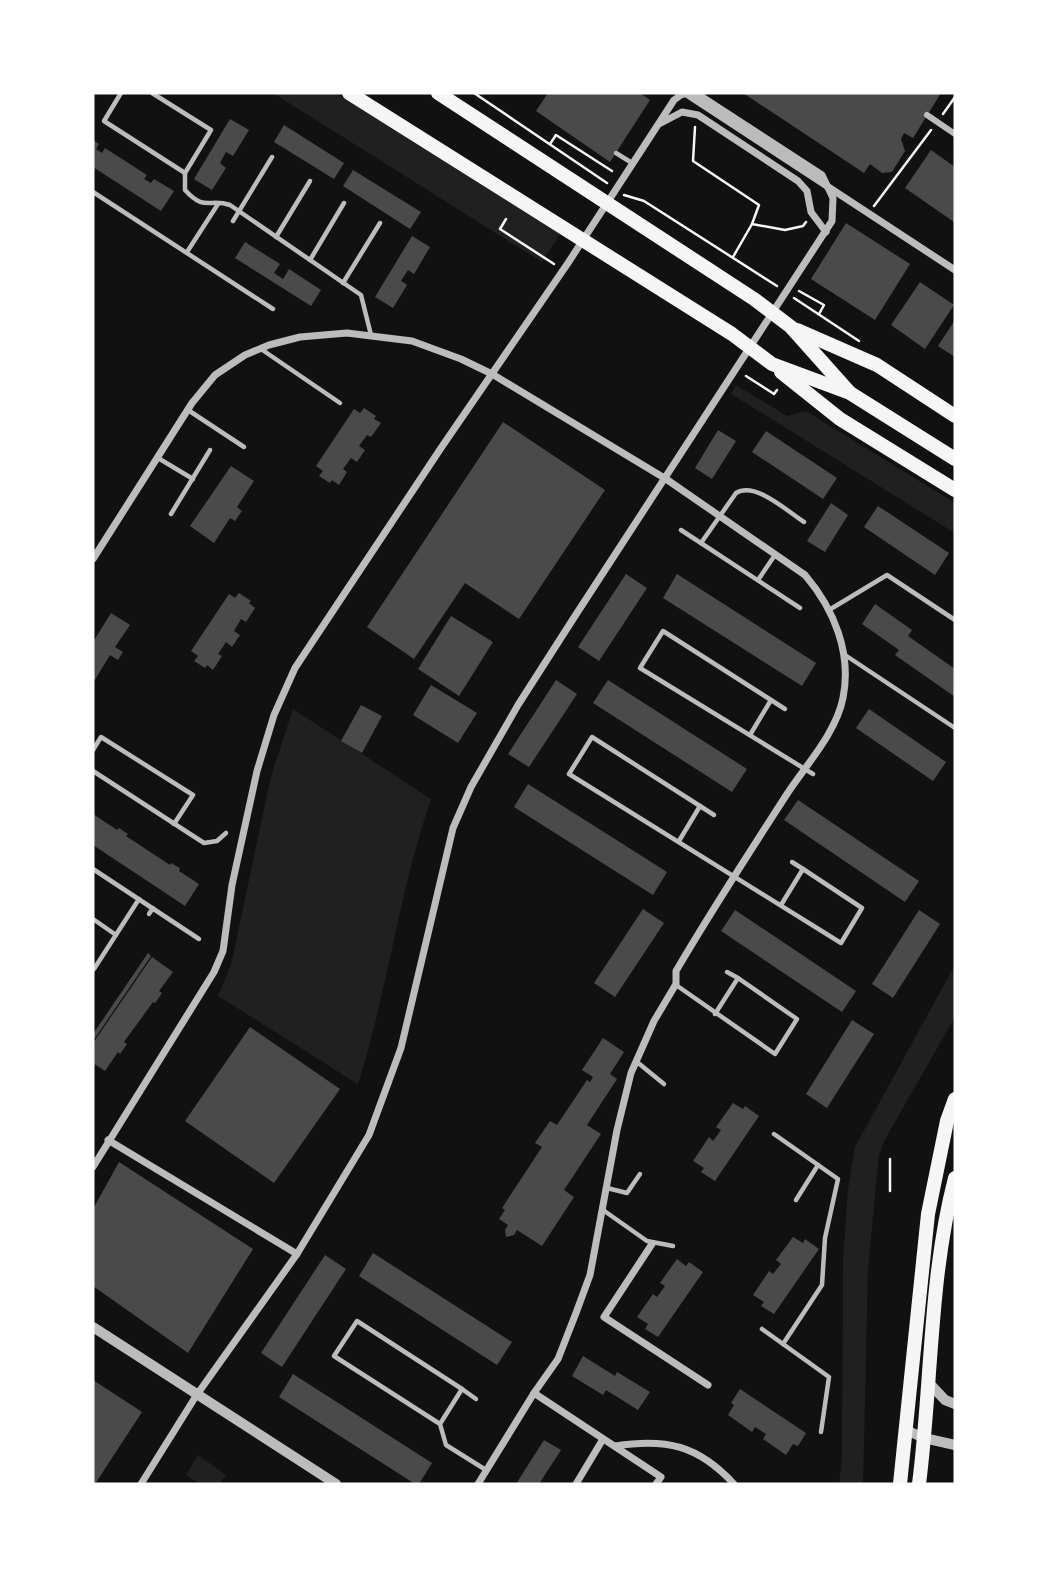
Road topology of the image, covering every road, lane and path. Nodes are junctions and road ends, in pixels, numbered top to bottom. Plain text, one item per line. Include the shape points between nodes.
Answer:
1 (121, 93) edge
2 (152, 93) edge
3 (349, 93) edge
4 (438, 93) edge
5 (474, 93) edge
6 (688, 93) edge
7 (955, 97) edge
8 (927, 115) dead end
9 (937, 122) junction
10 (657, 125) junction
11 (695, 125) dead end
12 (955, 134) edge
13 (550, 144) junction
14 (616, 153) dead end
15 (272, 157) dead end
16 (633, 163) junction
17 (612, 171) dead end
18 (185, 173) junction
19 (310, 181) dead end
20 (93, 192) edge
21 (219, 203) junction
22 (344, 203) dead end
23 (239, 211) junction
24 (869, 213) junction
25 (809, 216) dead end
26 (506, 219) dead end
27 (233, 221) dead end
28 (380, 223) dead end
29 (752, 223) junction
30 (826, 232) junction
31 (276, 237) junction
32 (187, 252) junction
33 (733, 257) junction
34 (310, 260) junction
35 (554, 264) dead end
36 (955, 270) edge
37 (343, 283) junction
38 (780, 288) dead end
39 (799, 291) dead end
40 (790, 295) dead end
41 (273, 309) dead end
42 (819, 316) junction
43 (791, 327) junction
44 (371, 335) junction
45 (864, 344) dead end
46 (261, 349) junction
47 (772, 364) junction
48 (492, 374) junction
49 (746, 376) dead end
50 (777, 390) dead end
51 (850, 393) junction
52 (340, 403) dead end
53 (187, 410) junction
54 (955, 416) edge
55 (244, 447) dead end
56 (210, 450) dead end
57 (157, 457) junction
58 (955, 459) edge
59 (193, 479) junction
60 (666, 479) junction
61 (955, 490) edge
62 (171, 514) dead end
63 (719, 517) junction
64 (804, 522) dead end
65 (681, 530) dead end
66 (701, 543) junction
67 (775, 555) junction
68 (93, 559) edge
69 (758, 580) junction
70 (800, 608) dead end
71 (829, 610) junction
72 (955, 620) edge
73 (845, 655) junction
74 (771, 700) junction
75 (785, 709) dead end
76 (955, 728) edge
77 (750, 735) junction
78 (93, 750) edge
79 (804, 768) junction
80 (93, 771) edge
81 (813, 774) dead end
82 (700, 806) junction
83 (714, 815) dead end
84 (174, 824) junction
85 (226, 833) dead end
86 (679, 841) junction
87 (792, 862) dead end
88 (93, 869) edge
89 (803, 869) junction
90 (735, 876) junction
91 (139, 899) junction
92 (781, 905) junction
93 (153, 908) junction
94 (149, 914) dead end
95 (93, 919) edge
96 (117, 934) junction
97 (199, 939) dead end
98 (93, 968) edge
99 (727, 972) dead end
100 (737, 978) junction
101 (676, 984) junction
102 (715, 1014) junction
103 (636, 1061) junction
104 (664, 1084) dead end
105 (955, 1099) edge
106 (774, 1134) dead end
107 (108, 1140) junction
108 (890, 1159) dead end
109 (818, 1165) junction
110 (93, 1167) edge
111 (640, 1174) dead end
112 (955, 1178) edge
113 (606, 1188) junction
114 (890, 1191) dead end
115 (796, 1200) dead end
116 (602, 1209) junction
117 (652, 1244) junction
118 (673, 1246) dead end
119 (297, 1254) junction
120 (93, 1327) edge
121 (762, 1329) dead end
122 (783, 1344) junction
123 (930, 1384) junction
124 (708, 1385) dead end
125 (462, 1388) junction
126 (534, 1393) junction
127 (196, 1396) junction
128 (476, 1399) dead end
129 (955, 1404) edge
130 (440, 1424) junction
131 (906, 1430) junction
132 (821, 1432) dead end
133 (924, 1438) junction
134 (603, 1439) junction
135 (955, 1445) edge
136 (614, 1446) junction
137 (486, 1471) junction
138 (141, 1484) edge
139 (335, 1484) edge
140 (478, 1484) edge
141 (576, 1484) edge
142 (656, 1484) edge
143 (734, 1484) edge
144 (900, 1484) edge
145 (919, 1484) edge

1 - 18 lane via 104,121
2 - 18 lane via 211,130
3 - 47 main road via 732,334
4 - 43 main road
5 - 13 path
6 - 10 street via 677,97
6 - 24 street
6 - 30 street via 699,95 822,175 834,209
7 - 9 path
8 - 9 street
9 - 12 street
9 - 24 path
10 - 16 street
10 - 30 street via 682,112 698,115 799,181 807,191 811,212
11 - 29 path via 694,161 759,205
13 - 17 path via 556,135
13 - 33 path via 627,197 644,201
14 - 16 lane
15 - 23 lane
16 - 48 street
18 - 21 lane via 185,190 191,197 203,205
19 - 31 lane
20 - 32 lane
21 - 23 lane
21 - 32 lane
22 - 34 lane
23 - 27 lane
23 - 31 lane
24 - 36 street
25 - 29 path via 803,226 785,230
26 - 35 path via 500,229
28 - 37 lane
29 - 33 path
30 - 60 street
31 - 34 lane
32 - 41 lane
33 - 38 path
34 - 37 lane
37 - 44 lane via 361,295
39 - 42 path via 824,304
40 - 42 path
42 - 45 path
43 - 51 main road
43 - 54 main road via 877,365
44 - 46 street via 322,334
44 - 48 street via 412,341
46 - 52 lane
46 - 53 street via 215,375
47 - 51 main road
47 - 61 main road via 840,419
48 - 60 street
48 - 107 street via 295,668 257,771 223,951 215,972
49 - 50 path via 774,394
51 - 58 main road
53 - 55 lane
53 - 57 street
56 - 59 lane
57 - 59 lane
57 - 68 street
59 - 62 lane
60 - 63 street
60 - 119 street via 525,694 471,787 453,828 413,1004 386,1094 369,1135
63 - 64 lane via 736,493 748,489
63 - 66 lane
63 - 67 street
65 - 66 lane
66 - 69 lane
67 - 69 lane
67 - 71 street via 805,575
69 - 70 lane
71 - 72 lane via 887,575
71 - 73 street
73 - 76 lane
73 - 79 street via 837,719
74 - 75 lane
74 - 77 lane
74 - 77 lane via 663,631 640,668
77 - 79 lane
78 - 84 lane via 102,737 193,794
79 - 81 lane
79 - 90 street
80 - 84 lane
82 - 83 lane
82 - 86 lane
82 - 86 lane via 592,737 569,774
84 - 85 lane via 204,843 217,841
86 - 90 lane
87 - 89 lane
88 - 91 lane
89 - 92 lane
89 - 92 lane via 862,908 841,943
90 - 92 lane
90 - 101 street via 676,971
91 - 93 lane
91 - 96 lane
93 - 94 lane
93 - 97 lane
95 - 96 lane
96 - 98 lane
99 - 100 lane
100 - 102 lane
100 - 102 lane via 797,1019 775,1054
101 - 102 lane
101 - 103 street
103 - 104 lane
103 - 113 street
105 - 131 main road via 928,1213
106 - 109 lane
107 - 110 street
107 - 119 street
108 - 114 path
109 - 115 lane
109 - 122 lane via 838,1179 825,1238 822,1284
111 - 113 lane via 627,1193
112 - 123 main road via 933,1312
113 - 116 street
116 - 117 lane
116 - 126 street via 590,1275 576,1313 558,1359
117 - 118 lane
117 - 124 street via 604,1317
119 - 127 street
120 - 127 street
121 - 122 lane
122 - 132 lane via 829,1377
123 - 129 street
123 - 133 main road
125 - 128 lane
125 - 130 lane
125 - 130 lane via 357,1321 334,1356
126 - 134 street
126 - 137 street
127 - 138 street
127 - 139 street
130 - 137 lane via 446,1445
131 - 133 street
131 - 144 main road
133 - 135 street
133 - 145 main road
134 - 136 street
134 - 141 street
136 - 142 street via 661,1477
136 - 143 street via 673,1444 706,1459
137 - 140 street

